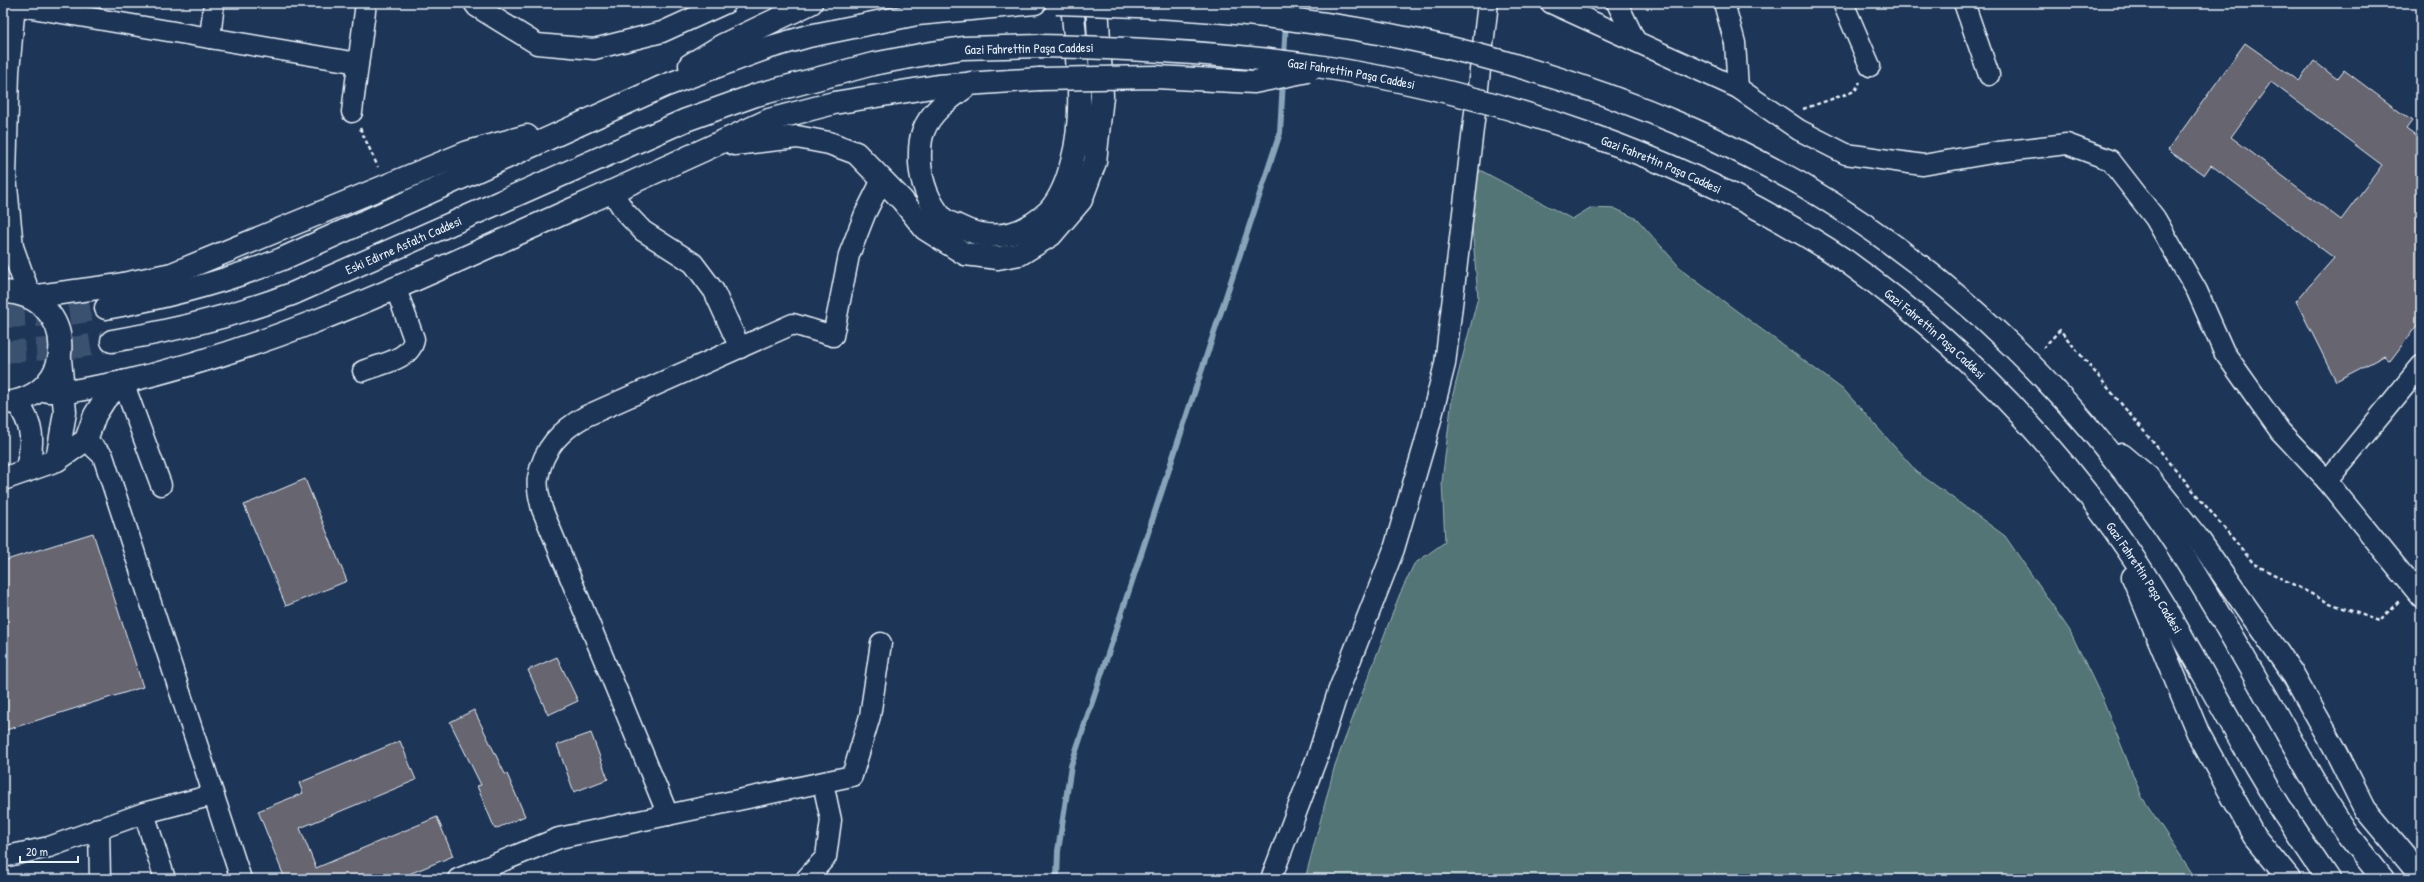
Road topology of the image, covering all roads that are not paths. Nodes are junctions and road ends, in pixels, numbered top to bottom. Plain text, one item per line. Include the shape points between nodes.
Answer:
1 (214, 3) edge
2 (366, 3) edge
3 (474, 3) edge
4 (726, 3) edge
5 (811, 3) edge
6 (1035, 3) edge
7 (1056, 3) edge
8 (1072, 3) edge
9 (1097, 3) edge
10 (1488, 3) edge
11 (1551, 3) edge
12 (1617, 3) edge
13 (1724, 3) edge
14 (1843, 3) edge
15 (1964, 3) edge
16 (14, 4) edge
17 (210, 38) junction
18 (1635, 40) junction
19 (358, 63) junction
20 (1870, 66) road end
21 (1325, 68) junction
22 (1989, 75) dead end
23 (971, 84) junction
24 (664, 86) junction
25 (1738, 88) junction
26 (352, 112) road end
27 (686, 120) joint
28 (583, 122) junction
29 (709, 148) junction
30 (882, 180) junction
31 (612, 192) junction
32 (396, 289) junction
33 (3, 292) edge
34 (30, 297) junction
35 (106, 308) tunnel mouth
36 (112, 341) tunnel mouth
37 (740, 348) junction
38 (60, 359) junction
39 (2421, 366) edge
40 (363, 371) dead end
41 (123, 382) junction
42 (41, 391) junction
43 (63, 391) junction
44 (10, 402) edge
45 (2084, 422) junction
46 (86, 440) junction
47 (57, 460) junction
48 (26, 471) junction
49 (3, 480) edge
50 (2327, 481) junction
51 (161, 485) dead end
52 (2112, 528) junction
53 (2418, 587) edge
54 (881, 643) dead end
55 (823, 783) junction
56 (213, 795) junction
57 (144, 813) junction
58 (668, 815) junction
59 (99, 828) junction
60 (3, 857) edge
61 (2421, 876) edge
62 (462, 878) edge
63 (100, 879) edge
64 (165, 879) edge
65 (241, 879) edge
66 (806, 879) edge
67 (1271, 879) edge
68 (2289, 879) edge
69 (2328, 879) edge
70 (2383, 879) edge

1 - 17 street
2 - 19 street
3 - 4 street via 537,44 594,49 662,32
5 - 24 main road via 723,45 684,69
6 - 24 main road via 917,14 809,36 724,63
7 - 45 main road, bridge via 1224,12 1370,31 1518,68 1644,110 1692,130 1799,183 1866,224 1967,303 2030,364
8 - 23 main road via 1079,99 1078,131 1072,163 1062,190 1050,210 1032,225 1003,236 974,234 943,219 927,194 921,173 920,151 923,132 949,99
9 - 30 main road via 1102,96 1095,162 1081,200 1051,235 1020,254 998,258 965,254 925,229
10 - 67 street via 1445,364 1394,549 1338,692 1319,752
11 - 18 street
12 - 18 street
13 - 25 street via 1735,42
14 - 20 street
15 - 22 street
16 - 17 street
16 - 34 main road via 8,72 5,176 12,247
17 - 19 street
18 - 25 street
19 - 26 street
21 - 23 main road, bridge via 1254,82 1156,77 1039,79
21 - 27 main road, Gazi Fahrettin Paşa Caddesi, bridge via 1199,53 1121,48 963,48 873,64 763,92
21 - 52 main road, Gazi Fahrettin Paşa Caddesi, bridge via 1387,79 1530,116 1634,152 1729,192 1777,218 1846,261 1909,308 1982,373 2034,428 2089,494
23 - 29 main road via 938,86 834,103 769,120
24 - 28 main road
25 - 50 street via 1799,130 1846,154 1923,165 1998,152 2067,144 2110,160 2155,218 2197,291 2224,352 2280,431
27 - 36 main road, Eski Edirne Asfaltı Caddesi via 292,294 242,313 194,326
28 - 34 main road via 468,152 172,274 113,286
28 - 35 main road via 341,233 247,273 175,294
29 - 30 main road via 764,139 797,137 829,143 856,153
29 - 31 main road
30 - 37 street via 865,214 849,256 833,336 793,324
31 - 32 main road
31 - 37 street via 625,212 643,230 693,263 714,291
32 - 40 street via 414,339 413,348 404,356
32 - 41 main road via 365,303 231,352 171,371
33 - 34 main road via 15,292
34 - 38 main road via 45,308 56,323 61,341
37 - 58 street via 586,416 565,428 548,448 537,479 542,509
38 - 42 main road via 53,377
38 - 43 main road
39 - 50 street
41 - 43 main road
41 - 46 main road via 105,399 95,415
41 - 51 street
42 - 43 main road
42 - 44 main road
43 - 47 main road via 65,412
44 - 48 main road via 28,417 32,436 31,455
45 - 61 main road via 2148,477 2199,540 2294,676 2365,809
45 - 70 main road via 2139,492 2182,555 2324,797 2347,834
46 - 47 main road
46 - 56 street via 103,456
47 - 48 main road
48 - 49 main road
50 - 53 street
52 - 68 main road via 2198,733 2254,836
52 - 69 main road, Gazi Fahrettin Paşa Caddesi via 2173,621 2266,784
54 - 55 street via 870,716 852,776
55 - 58 street
55 - 66 street via 831,820 826,857
56 - 57 street
56 - 65 street
57 - 59 street
57 - 64 street
58 - 62 street via 559,838
59 - 60 street via 49,847
59 - 63 street

